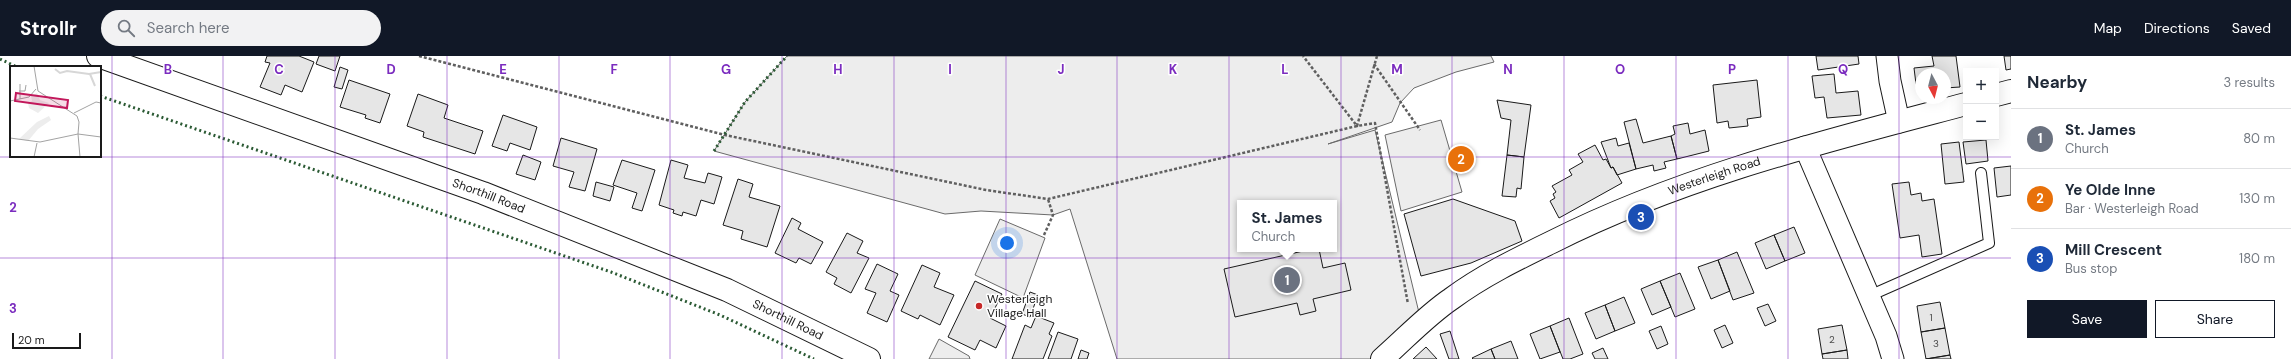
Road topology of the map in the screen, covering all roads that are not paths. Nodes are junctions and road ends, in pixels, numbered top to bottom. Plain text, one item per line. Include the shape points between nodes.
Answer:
1 (98, 56) edge
2 (1886, 56) edge
3 (2011, 92) edge
4 (1999, 95) edge
5 (1963, 105) edge
6 (1899, 122) junction
7 (1805, 148) junction
8 (1982, 174) dead end
9 (1869, 296) junction
10 (869, 359) edge
11 (1382, 359) edge
12 (1893, 359) edge

1 - 10 street, Shorthill Road via 506,202 727,290
2 - 6 street
3 - 4 street
5 - 6 street, Westerleigh Road
6 - 7 street, Westerleigh Road
7 - 9 street
7 - 11 street, Westerleigh Road via 1665,192 1569,233 1502,266 1450,300
8 - 9 lane via 1989,243
9 - 12 street

